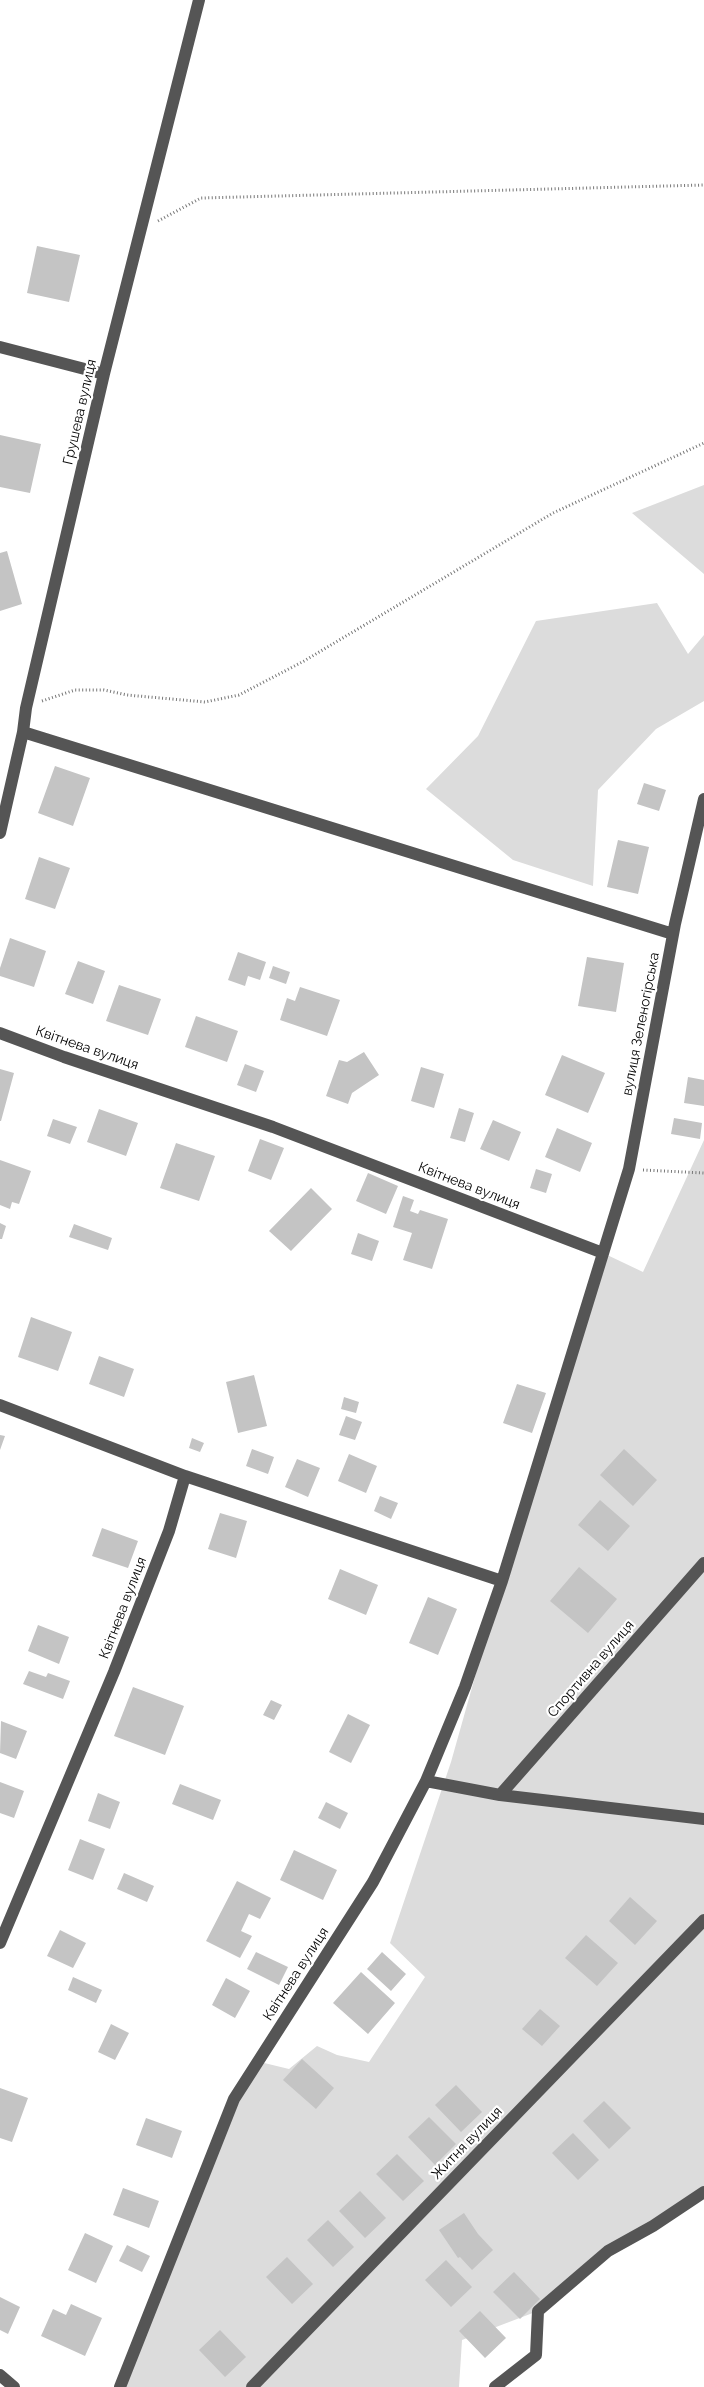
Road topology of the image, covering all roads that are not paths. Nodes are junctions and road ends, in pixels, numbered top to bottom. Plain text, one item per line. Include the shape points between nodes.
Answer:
1 (199, 0) edge
2 (0, 346) edge
3 (104, 374) junction
4 (23, 732) junction
5 (704, 799) edge
6 (0, 833) edge
7 (673, 934) junction
8 (0, 1033) edge
9 (603, 1253) junction
10 (0, 1405) edge
11 (185, 1476) junction
12 (704, 1563) edge
13 (502, 1581) junction
14 (426, 1781) junction
15 (500, 1795) junction
16 (704, 1819) edge
17 (704, 1920) edge
18 (0, 1943) edge
19 (704, 2192) edge
20 (0, 2375) edge
21 (14, 2387) edge
22 (120, 2387) edge
23 (252, 2387) edge
24 (495, 2387) edge

1 - 3 street, Грушева вулиця
2 - 3 street
3 - 4 street, Грушева вулиця
4 - 6 street, Грушева вулиця
4 - 7 street
5 - 7 street, вулиця Зеленогірська
7 - 9 street, вулиця Зеленогірська via 630,1170
8 - 9 street, Квітнева вулиця via 273,1127
9 - 13 street, Квітнева вулиця
10 - 11 street
11 - 13 street
11 - 18 street, Квітнева вулиця via 169,1531 117,1663
12 - 15 street, Спортивна вулиця
13 - 14 street, Квітнева вулиця via 465,1687
14 - 15 street
14 - 22 street, Квітнева вулиця via 373,1882 234,2099
15 - 16 street
17 - 23 street, Житня вулиця
19 - 24 street via 608,2251 538,2311 536,2355
20 - 21 street

